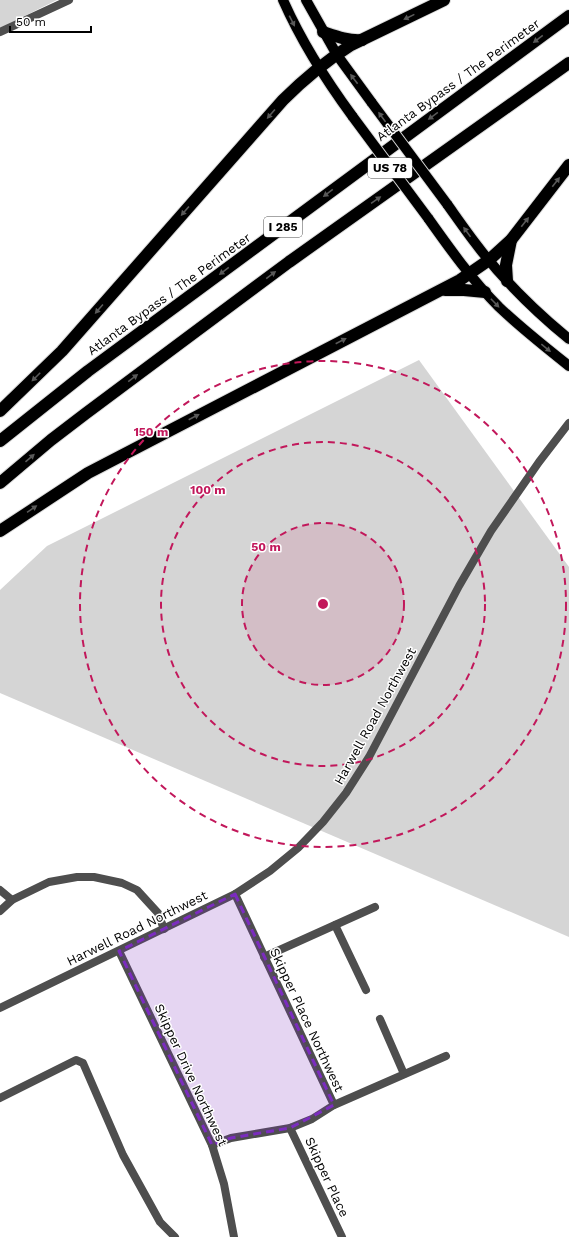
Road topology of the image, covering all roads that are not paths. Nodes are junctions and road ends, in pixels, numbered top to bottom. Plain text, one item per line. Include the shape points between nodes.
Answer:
1 (68, 0) edge
2 (283, 0) edge
3 (306, 0) edge
4 (444, 0) edge
5 (569, 16) edge
6 (0, 32) edge
7 (323, 32) junction
8 (363, 40) junction
9 (337, 55) junction
10 (569, 63) edge
11 (319, 68) junction
12 (569, 165) edge
13 (511, 240) junction
14 (488, 260) junction
15 (469, 274) junction
16 (507, 281) junction
17 (440, 291) junction
18 (485, 292) junction
19 (569, 339) edge
20 (569, 366) edge
21 (0, 410) edge
22 (569, 424) edge
23 (0, 442) edge
24 (0, 482) edge
25 (0, 531) edge
26 (0, 890) edge
27 (234, 894) junction
28 (12, 900) junction
29 (375, 907) dead end
30 (0, 911) edge
31 (335, 925) junction
32 (164, 929) junction
33 (120, 951) junction
34 (264, 957) junction
35 (366, 990) dead end
36 (0, 1008) edge
37 (380, 1019) dead end
38 (446, 1056) dead end
39 (404, 1074) junction
40 (0, 1098) edge
41 (334, 1104) junction
42 (290, 1128) junction
43 (212, 1145) junction
44 (174, 1237) edge
45 (234, 1237) edge
46 (342, 1237) edge

1 - 6 street
2 -> 11 main road, US 78
3 - 7 main road, US 78
4 -> 8 highway
5 -> 23 highway, Atlanta Bypass / The Perimeter / I 285 via 88,371
7 - 8 highway
7 - 9 main road, US 78
8 - 9 highway
9 - 11 highway
14 -> 9 main road, US 78, bridge
24 -> 10 highway, I 285 via 73,422 289,262
11 - 15 main road, US 78, bridge
11 -> 21 highway via 283,100 62,351
13 -> 12 highway
13 - 14 highway
13 - 16 highway via 506,265
14 - 15 highway
14 - 16 main road, US 78
15 - 17 highway
15 - 18 main road, US 78
16 - 19 main road, US 78 via 534,309
17 - 18 highway via 454,289
25 -> 17 highway via 88,473
18 -> 20 main road, US 78 via 524,330
22 - 27 street, Harwell Road Northwest via 491,531 459,586 369,758 346,793 298,848 270,871
26 - 28 street
27 - 32 street, Harwell Road Northwest
27 - 34 street, Skipper Place Northwest
28 - 30 street
28 - 32 street via 49,882 94,877 122,883 137,890 158,913
29 - 31 street
31 - 34 street
31 - 35 street
32 - 33 street, Harwell Road Northwest
33 - 36 street, Harwell Road Northwest
33 - 43 street, Skipper Drive Northwest
34 - 41 street, Skipper Place Northwest
37 - 39 street
38 - 39 street
39 - 41 street
40 - 44 street via 76,1060 83,1063 123,1155 160,1222
41 - 42 street, Skipper Place Northwest via 312,1119
42 - 43 street, Skipper Place Northwest via 231,1138
42 - 46 street, Skipper Place
43 - 45 street, Skipper Drive Northwest via 224,1184

